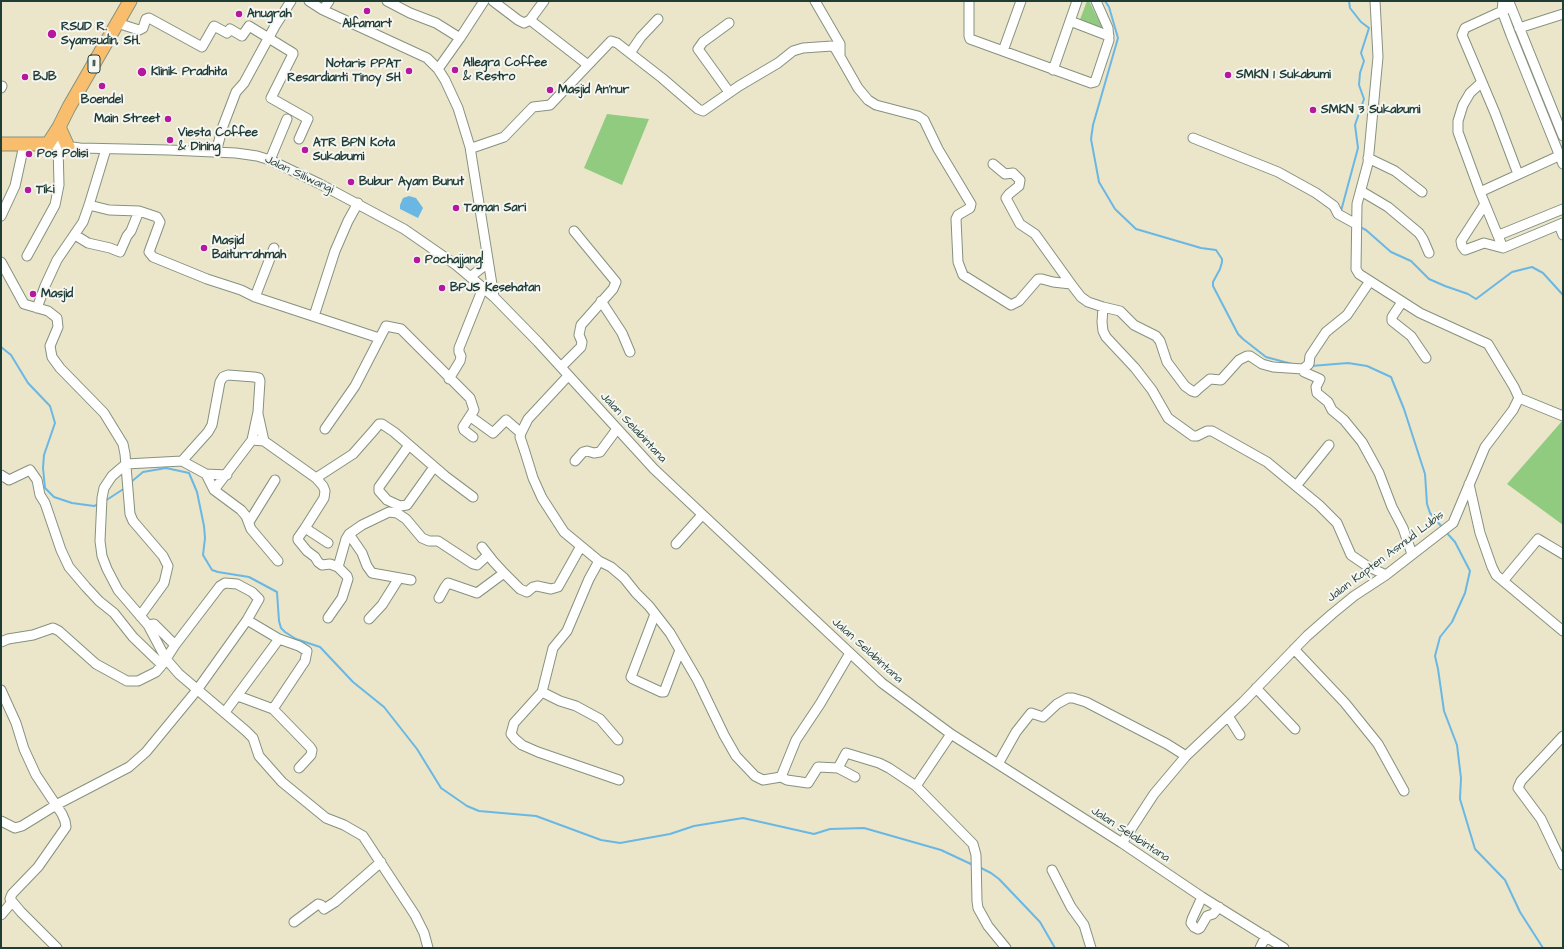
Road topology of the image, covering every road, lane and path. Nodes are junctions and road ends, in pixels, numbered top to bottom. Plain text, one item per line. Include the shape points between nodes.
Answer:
1 (130, 1) edge
2 (291, 1) edge
3 (309, 1) edge
4 (329, 1) edge
5 (387, 1) edge
6 (484, 1) edge
7 (493, 1) edge
8 (544, 1) edge
9 (816, 1) edge
10 (969, 1) edge
11 (1021, 1) edge
12 (1077, 1) edge
13 (1096, 1) edge
14 (1375, 1) edge
15 (1503, 1) edge
16 (1507, 6) edge
17 (323, 10) junction
18 (1563, 14) edge
19 (530, 20) junction
20 (658, 20) dead end
21 (1070, 22) junction
22 (117, 23) junction
23 (728, 23) dead end
24 (1519, 28) junction
25 (1109, 36) junction
26 (460, 38) junction
27 (269, 39) junction
28 (1003, 51) junction
29 (630, 53) junction
30 (840, 56) junction
31 (588, 65) junction
32 (438, 69) junction
33 (1053, 70) junction
34 (1482, 82) junction
35 (729, 92) junction
36 (1553, 110) junction
37 (1544, 114) junction
38 (287, 119) dead end
39 (59, 127) junction
40 (1563, 136) edge
41 (1193, 138) dead end
42 (299, 139) dead end
43 (1, 144) edge
44 (24, 145) junction
45 (58, 146) junction
46 (106, 148) junction
47 (470, 148) junction
48 (216, 152) junction
49 (1562, 157) edge
50 (1368, 158) junction
51 (270, 160) junction
52 (993, 164) dead end
53 (1518, 174) junction
54 (1361, 191) junction
55 (1422, 192) dead end
56 (1480, 192) junction
57 (358, 203) junction
58 (1485, 204) junction
59 (89, 205) junction
60 (1563, 209) edge
61 (139, 211) junction
62 (1, 216) edge
63 (1356, 224) junction
64 (1561, 224) edge
65 (574, 230) dead end
66 (74, 235) junction
67 (1498, 235) junction
68 (1563, 235) edge
69 (274, 248) dead end
70 (1503, 248) junction
71 (1429, 253) dead end
72 (27, 256) dead end
73 (1, 262) edge
74 (488, 263) junction
75 (470, 277) junction
76 (1370, 281) junction
77 (1071, 284) junction
78 (483, 288) junction
79 (255, 297) junction
80 (494, 297) junction
81 (601, 301) junction
82 (1402, 302) junction
83 (1102, 307) junction
84 (37, 308) junction
85 (314, 316) junction
86 (379, 338) junction
87 (630, 352) dead end
88 (1426, 358) dead end
89 (561, 367) junction
90 (1302, 369) junction
91 (568, 376) junction
92 (449, 379) junction
93 (1519, 398) junction
94 (258, 412) junction
95 (1563, 416) edge
96 (471, 417) junction
97 (325, 429) dead end
98 (617, 429) junction
99 (521, 433) junction
100 (473, 437) dead end
101 (252, 440) junction
102 (264, 441) junction
103 (409, 445) junction
104 (1330, 445) dead end
105 (575, 460) dead end
106 (182, 461) junction
107 (126, 464) junction
108 (434, 467) junction
109 (1, 474) edge
110 (206, 474) junction
111 (227, 475) junction
112 (316, 478) junction
113 (275, 480) dead end
114 (1469, 484) junction
115 (1296, 486) junction
116 (214, 490) junction
117 (473, 496) dead end
118 (702, 515) junction
119 (248, 522) junction
120 (305, 528) junction
121 (349, 534) junction
122 (328, 543) dead end
123 (676, 544) dead end
124 (581, 546) junction
125 (1412, 554) junction
126 (1563, 554) edge
127 (278, 561) dead end
128 (599, 561) junction
129 (338, 567) junction
130 (504, 573) junction
131 (1386, 575) junction
132 (399, 578) junction
133 (412, 580) dead end
134 (1503, 581) junction
135 (440, 598) dead end
136 (655, 614) junction
137 (140, 616) junction
138 (328, 618) dead end
139 (369, 619) dead end
140 (247, 620) junction
141 (148, 625) junction
142 (1563, 631) edge
143 (279, 639) junction
144 (1, 642) edge
145 (175, 645) junction
146 (1294, 649) junction
147 (680, 650) junction
148 (850, 653) junction
149 (164, 662) junction
150 (1256, 688) junction
151 (1, 690) edge
152 (197, 690) junction
153 (542, 692) junction
154 (238, 696) junction
155 (273, 709) junction
156 (225, 712) junction
157 (1228, 716) junction
158 (1295, 730) dead end
159 (951, 734) junction
160 (1240, 736) dead end
161 (1563, 736) edge
162 (618, 740) dead end
163 (1186, 756) junction
164 (998, 764) junction
165 (299, 768) dead end
166 (838, 768) junction
167 (781, 777) junction
168 (855, 777) dead end
169 (619, 780) dead end
170 (916, 786) junction
171 (1404, 791) dead end
172 (56, 805) junction
173 (1, 821) edge
174 (1122, 844) junction
175 (381, 862) junction
176 (1563, 865) edge
177 (1052, 870) dead end
178 (1202, 897) junction
179 (12, 902) junction
180 (1219, 907) junction
181 (1, 915) edge
182 (294, 922) dead end
183 (1266, 936) junction
184 (57, 948) edge
185 (428, 948) edge
186 (1006, 948) edge
187 (1091, 948) edge
188 (1260, 948) edge
189 (1284, 948) edge

1 - 22 highway, 11
2 - 27 street
3 - 17 street
4 - 17 street
5 - 26 street via 436,23
6 - 26 street
7 - 19 street via 521,22
8 - 19 street
9 - 30 street via 840,44
10 - 28 street via 969,38
11 - 28 street
12 - 21 street
13 - 25 street
14 - 50 street via 1378,57
15 - 16 street
16 - 24 street
16 - 34 street via 1465,28 1462,33
16 - 37 street
17 - 32 street via 426,58
18 - 24 street
19 - 31 street
20 - 29 street
21 - 25 street
21 - 33 street
22 - 27 street via 139,30 149,18 202,47 214,26 227,33 230,29 242,36 249,26
22 - 39 highway, 11
23 - 35 street via 703,42 698,49
24 - 36 street
25 - 33 street via 1094,82
26 - 32 street
27 - 42 street via 293,54 270,98 308,119
27 - 48 street via 244,83 236,92
28 - 33 street
29 - 31 street via 617,42 611,41
29 - 35 street via 701,111
30 - 35 street via 832,46 798,49
30 - 77 street via 855,85 868,100 880,107 918,116 924,120 941,155 972,204 956,219 958,262 964,275 1011,305 1019,301 1038,279
31 - 47 street via 550,104 533,107 504,137
32 - 47 street via 458,108
34 - 53 street
34 - 56 street via 1470,93 1458,121 1458,132
36 - 37 street
36 - 40 street
37 - 49 street
38 - 51 street
39 - 45 highway, 11
39 - 45 highway
41 - 63 street via 1278,172 1316,193 1334,206 1338,214
43 - 44 highway, Jalan Siliwangi
44 - 45 highway, Jalan Siliwangi
44 - 62 street via 15,186
45 - 46 street, Jalan Siliwangi
45 - 72 street via 59,185 55,205
46 - 48 street, Jalan Siliwangi
46 - 59 street
47 - 74 street
48 - 51 street, Jalan Siliwangi
49 - 53 street
50 - 54 street
50 - 55 street via 1395,170
51 - 57 street, Jalan Siliwangi
52 - 77 street via 1004,174 1013,173 1020,180 1019,186 1006,198 1020,224 1035,234
53 - 56 street
54 - 63 street
54 - 71 street via 1388,206 1419,234
56 - 58 street
57 - 75 street, Jalan Siliwangi via 404,229
57 - 85 street via 335,251
58 - 67 street
58 - 70 street via 1463,237 1462,246 1468,250 1484,244
59 - 61 street via 109,210
59 - 66 street via 83,222
60 - 67 street
61 - 66 street via 120,252 88,243
61 - 79 street via 157,217 160,222 149,252 151,256
63 - 76 street via 1356,269
64 - 68 street
64 - 70 street
65 - 81 street via 616,282
66 - 84 street via 57,260
67 - 70 street
69 - 79 street
73 - 84 street via 22,301
74 - 75 street
74 - 80 street
75 - 78 street, Jalan Siliwangi
76 - 82 street
76 - 90 street via 1347,315 1326,332 1310,356 1309,364
77 - 83 street via 1084,299
78 - 80 street, Jalan Siliwangi
78 - 92 street via 460,348 460,362
79 - 85 street
80 - 89 street, Jalan Selabintana
81 - 87 street via 622,333
81 - 89 street via 581,325 581,347
82 - 88 street via 1392,321 1410,336
82 - 93 street via 1488,344
83 - 90 street via 1120,311 1134,325 1156,336 1167,362 1185,386 1195,392 1210,379 1221,380 1238,360 1247,356 1273,367
83 - 115 street via 1103,331 1106,337 1152,390 1168,418 1193,436 1212,431 1244,448 1267,462
84 - 107 street via 53,314 58,321 50,346 52,357 108,418 122,444
85 - 86 street
86 - 92 street via 386,326 400,329
86 - 97 street via 355,386
89 - 91 street, Jalan Selabintana
90 - 125 street via 1320,379 1316,387 1317,393 1328,402 1332,410 1362,442 1379,473
91 - 98 street, Jalan Selabintana
91 - 99 street via 528,419
92 - 96 street via 472,402 474,410
93 - 95 street
93 - 114 street, Jalan Kapten Asmud Lubis via 1485,447
94 - 101 street
94 - 102 street
94 - 106 street via 258,378 228,375 223,377 212,425
96 - 99 street via 493,433 506,420
96 - 100 street via 463,429
98 - 105 street via 600,452 582,452
98 - 118 street, Jalan Selabintana
99 - 124 street via 520,437 538,492 564,532
101 - 102 street
101 - 111 street
102 - 112 street
103 - 108 street
103 - 108 street via 378,487 387,500 400,506 407,505
103 - 112 street via 385,425 379,424 353,454
104 - 115 street
106 - 107 street
106 - 110 street
107 - 137 street via 112,476 104,488 100,529 102,556 118,590
107 - 137 street via 130,514 168,566 164,583
108 - 117 street
109 - 149 street via 9,480 30,470 37,480 40,495 70,567 133,637
110 - 111 street
110 - 116 street
111 - 116 street
112 - 120 street via 323,486 324,498
113 - 119 street
114 - 125 street, Jalan Kapten Asmud Lubis via 1454,522
114 - 134 street via 1475,516 1492,567
115 - 131 street via 1337,523 1351,555
116 - 119 street via 241,510
118 - 123 street
118 - 148 street, Jalan Selabintana
119 - 127 street
120 - 122 street
120 - 129 street via 298,540 307,551 315,556 320,565 330,564
121 - 129 street
121 - 130 street via 384,514 394,512 406,519 422,538 438,541 473,564 477,565 485,551
121 - 132 street via 372,573
124 - 128 street
124 - 130 street via 561,584 555,589 537,586 527,592
125 - 131 street, Jalan Kapten Asmud Lubis
126 - 134 street via 1538,539
128 - 136 street via 624,578
128 - 153 street via 567,631 553,648
129 - 138 street via 348,579 342,598
130 - 135 street via 477,593 448,583
131 - 146 street, Jalan Kapten Asmud Lubis via 1354,596
132 - 133 street
132 - 139 street
134 - 142 street
136 - 147 street
136 - 147 street via 631,677 664,692
137 - 141 street
140 - 143 street
140 - 145 street via 258,602 257,596 245,587 225,583 220,586
140 - 152 street
141 - 145 street via 154,624
141 - 149 street
143 - 154 street
143 - 155 street via 306,649 308,654
144 - 149 street via 53,628 96,664 127,681 135,682 156,672
145 - 149 street
146 - 150 street, Jalan Kapten Asmud Lubis
146 - 171 street via 1345,703 1378,744
147 - 167 street via 736,756 755,776 763,780
148 - 159 street, Jalan Selabintana via 882,684
148 - 167 street via 796,740
149 - 152 street
150 - 157 street, Jalan Kapten Asmud Lubis
150 - 158 street
151 - 172 street via 36,775
152 - 156 street
152 - 172 street via 146,752 129,767
153 - 162 street via 600,719
153 - 169 street via 514,723 512,734 515,739 538,752
154 - 155 street
154 - 156 street
155 - 165 street via 312,750 312,755
156 - 175 street via 253,738 259,756 282,782 326,818 363,836
157 - 160 street
157 - 163 street, Jalan Kapten Asmud Lubis
159 - 164 street, Jalan Selabintana
159 - 170 street
161 - 176 street via 1521,781 1518,788 1541,819
163 - 164 street via 1080,700 1068,698 1043,717 1031,713 1016,732
163 - 174 street, Jalan Kapten Asmud Lubis via 1154,794
164 - 174 street, Jalan Selabintana
166 - 167 street via 818,767 808,783
166 - 168 street
166 - 170 street via 847,753 879,763
170 - 186 street via 973,844 978,908 988,926
172 - 173 street via 22,826 15,828
172 - 179 street via 66,827 38,867 12,894
174 - 178 street, Jalan Selabintana
175 - 182 street via 335,902 324,909 318,904
175 - 185 street via 415,915
177 - 187 street via 1071,907 1084,925
178 - 180 street, Jalan Selabintana
178 - 180 street via 1192,919 1192,925 1196,929 1200,928 1207,916
179 - 181 street
179 - 184 street
180 - 183 street, Jalan Selabintana
183 - 188 street
183 - 189 street, Jalan Selabintana

